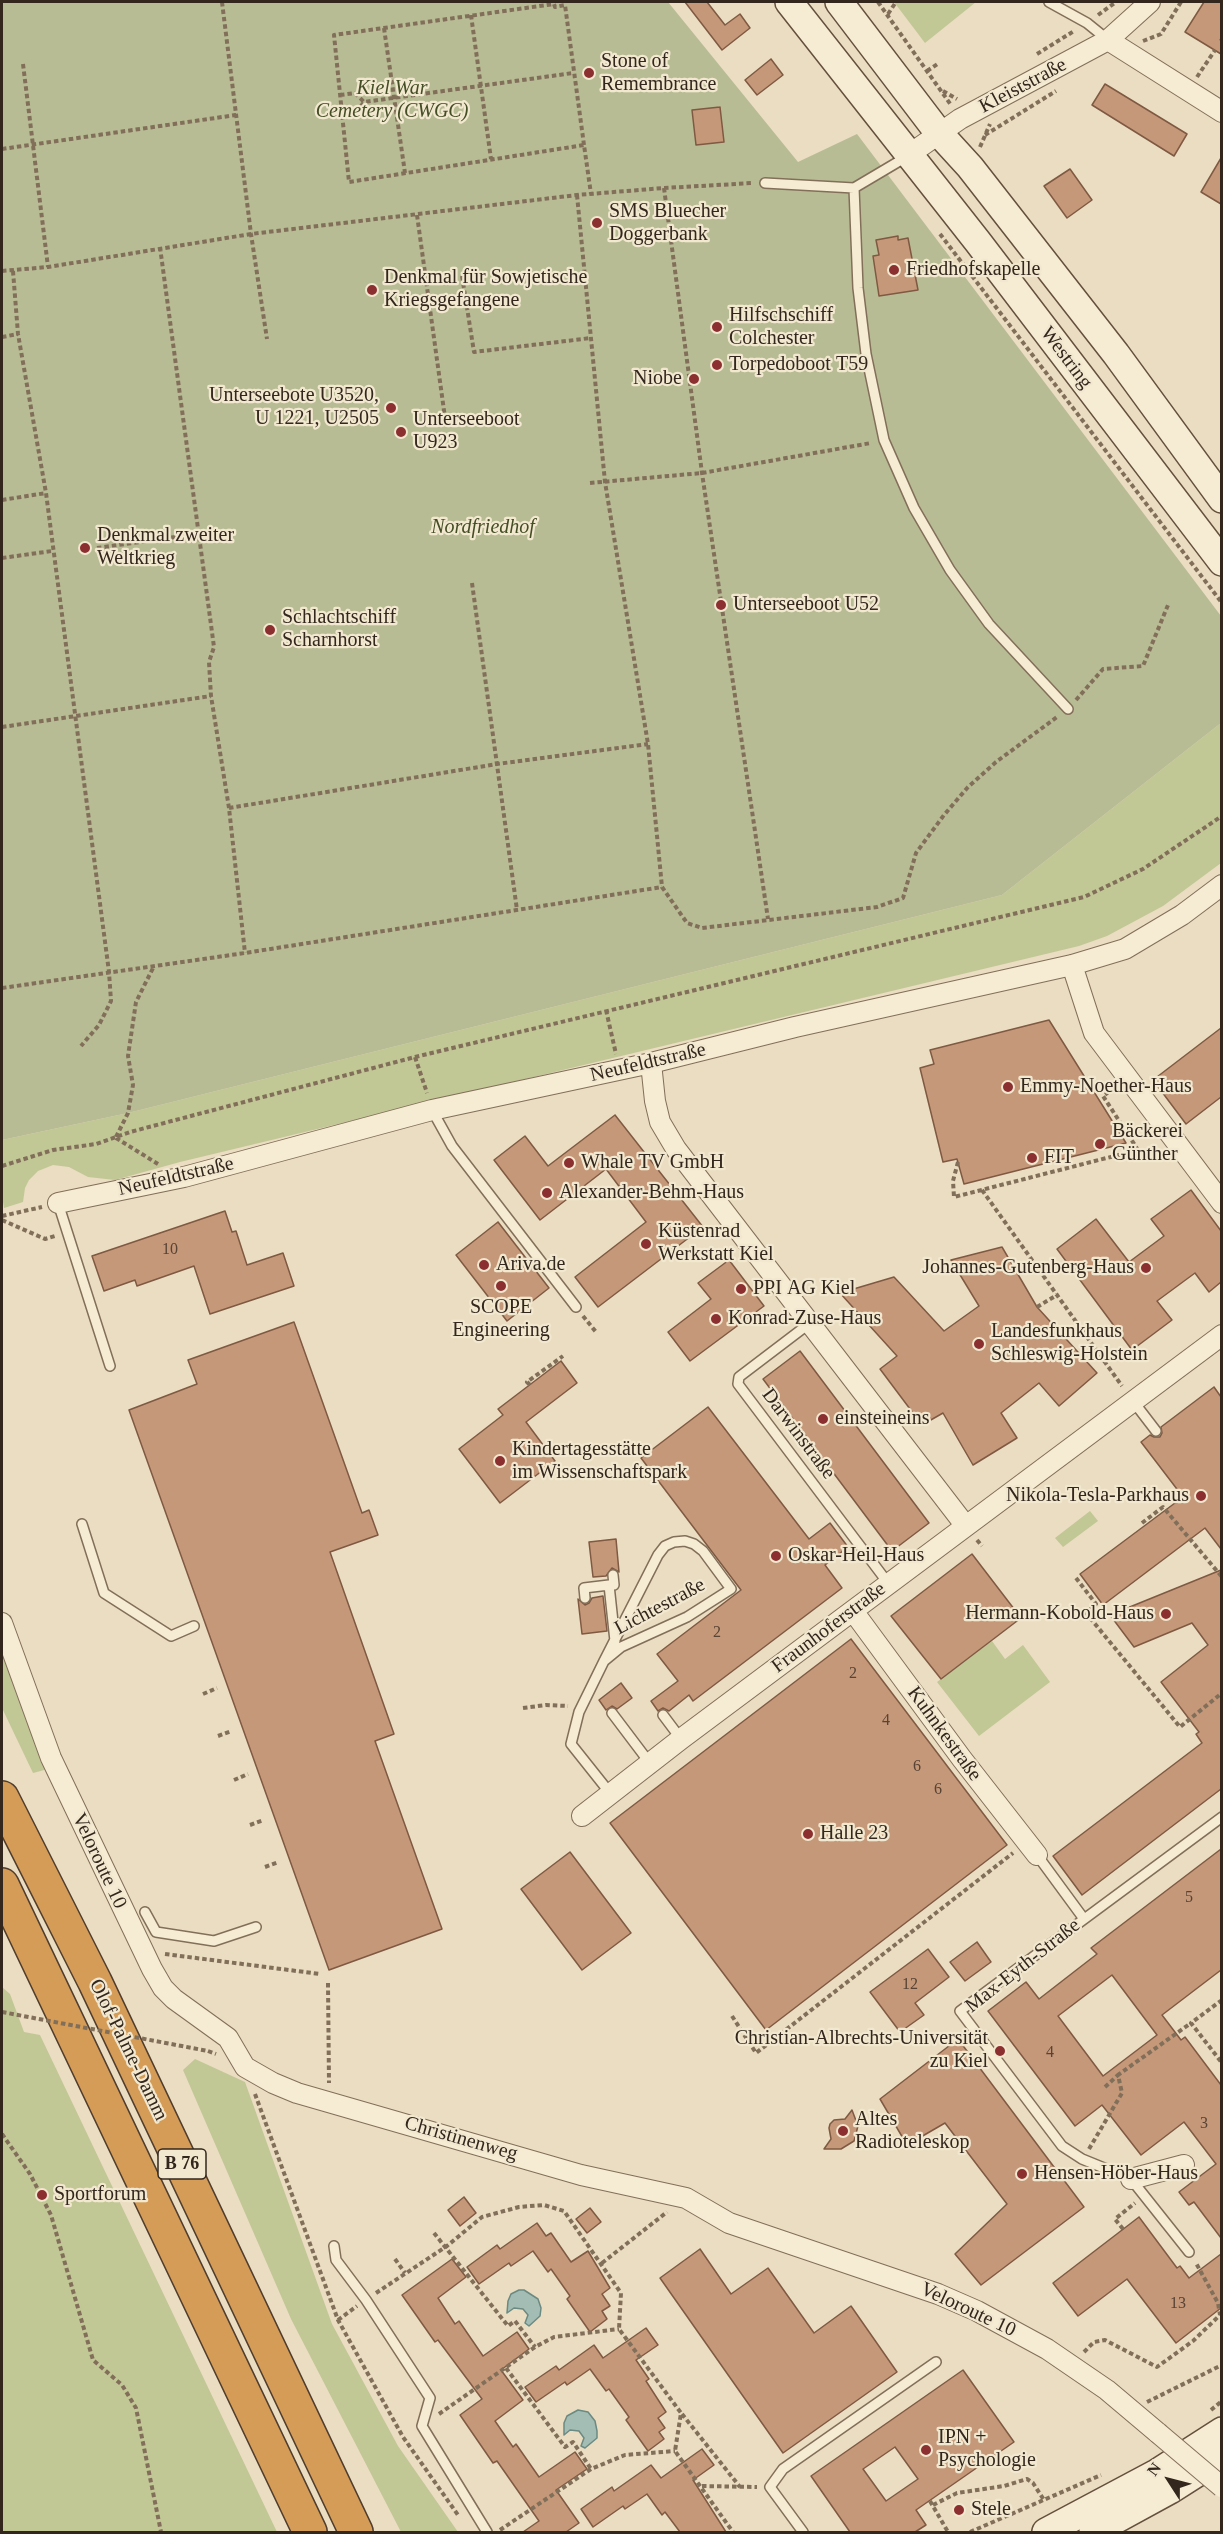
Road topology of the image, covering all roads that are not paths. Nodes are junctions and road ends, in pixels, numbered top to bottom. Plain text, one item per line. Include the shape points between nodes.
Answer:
1 (789, 2) edge
2 (839, 2) edge
3 (1049, 2) edge
4 (1150, 2) edge
5 (1108, 40) junction
6 (1221, 112) edge
7 (938, 132) junction
8 (910, 154) junction
9 (765, 183) road end
10 (854, 188) junction
11 (1221, 499) edge
12 (1221, 562) edge
13 (1068, 709) road end
14 (1221, 885) edge
15 (1072, 965) junction
16 (651, 1063) junction
17 (432, 1110) junction
18 (58, 1203) joint
19 (1221, 1203) edge
20 (576, 1307) road end
21 (810, 1323) junction
22 (1221, 1335) edge
23 (110, 1366) dead end
24 (1133, 1401) junction
25 (1156, 1431) dead end
26 (82, 1524) dead end
27 (965, 1525) junction
28 (613, 1575) dead end
29 (601, 1576) dead end
30 (888, 1583) junction
31 (601, 1589) junction
32 (585, 1598) dead end
33 (853, 1611) junction
34 (2, 1623) edge
35 (194, 1626) dead end
36 (615, 1641) junction
37 (604, 1661) junction
38 (612, 1713) dead end
39 (663, 1716) dead end
40 (681, 1739) junction
41 (649, 1762) junction
42 (610, 1793) junction
43 (2, 1798) edge
44 (582, 1816) dead end
45 (1221, 1817) edge
46 (1031, 1849) joint
47 (2, 1885) edge
48 (145, 1912) dead end
49 (1084, 1919) junction
50 (256, 1927) dead end
51 (245, 2067) joint
52 (1184, 2165) dead end
53 (1131, 2179) junction
54 (678, 2196) joint
55 (334, 2246) dead end
56 (1189, 2252) road end
57 (936, 2362) dead end
58 (1214, 2422) edge
59 (1221, 2457) edge
60 (1221, 2487) edge
61 (310, 2532) edge
62 (356, 2532) edge
63 (487, 2532) edge
64 (803, 2532) edge
65 (1046, 2532) edge
66 (1093, 2532) edge

1 - 8 main road, Westring
2 - 7 main road, Westring
3 - 5 lane via 1087,22
4 - 5 street, Kleiststraße
5 - 6 street
5 - 7 street, Kleiststraße
7 - 8 street
7 - 11 main road, Westring via 1109,346
8 - 10 lane
8 - 12 main road, Westring
9 - 10 lane
10 - 13 lane via 858,288 866,354 884,440 914,508 950,570 989,624
14 - 15 street, Neufeldtstraße via 1182,915 1125,949
15 - 16 street, Neufeldtstraße
15 - 19 street via 1094,1033
16 - 17 street, Neufeldtstraße
16 - 21 street via 660,1122 676,1149
17 - 18 street, Neufeldtstraße via 181,1178
17 - 20 lane via 452,1146
18 - 23 lane
21 - 27 street
21 - 30 lane, Darwinstraße via 739,1377 738,1384
22 - 24 street, Fraunhoferstraße
24 - 25 lane
24 - 27 street, Fraunhoferstraße
26 - 35 lane via 104,1593 171,1636
27 - 30 street, Fraunhoferstraße
28 - 31 lane via 614,1585
29 - 31 lane
30 - 33 street, Fraunhoferstraße
31 - 32 lane via 584,1588
31 - 36 lane
33 - 40 street, Fraunhoferstraße
33 - 46 street, Kuhnkestraße
34 - 51 street, Veloroute 10 via 51,1758 143,1954 168,1994 228,2038
36 - 37 lane, Lichtestraße
36 - 37 lane, Lichtestraße via 665,1546 675,1542 693,1544 731,1589 687,1617 621,1647
37 - 42 lane, Lichtestraße via 579,1712 571,1744
38 - 41 lane
39 - 40 lane
40 - 41 street, Fraunhoferstraße
41 - 42 street, Fraunhoferstraße
42 - 44 street, Fraunhoferstraße
43 - 62 highway, Olof-Palme-Damm / B 76 via 96,1982
45 - 49 lane, Max-Eyth-Straße
46 - 49 lane
47 - 61 highway, Olof-Palme-Damm / B 76
48 - 50 lane via 156,1932 214,1941
49 - 53 lane, Max-Eyth-Straße via 960,2011 1062,2146 1082,2159
51 - 54 street, Christinenweg via 297,2093 581,2175
52 - 53 street
53 - 56 lane, Max-Eyth-Straße
54 - 60 street, Veloroute 10, bridge via 698,2203 729,2223 957,2302 1012,2329 1122,2402
55 - 63 lane via 336,2260 430,2398 422,2426
57 - 64 lane via 783,2469 770,2487
58 - 65 main road via 1155,2475
59 - 66 main road

